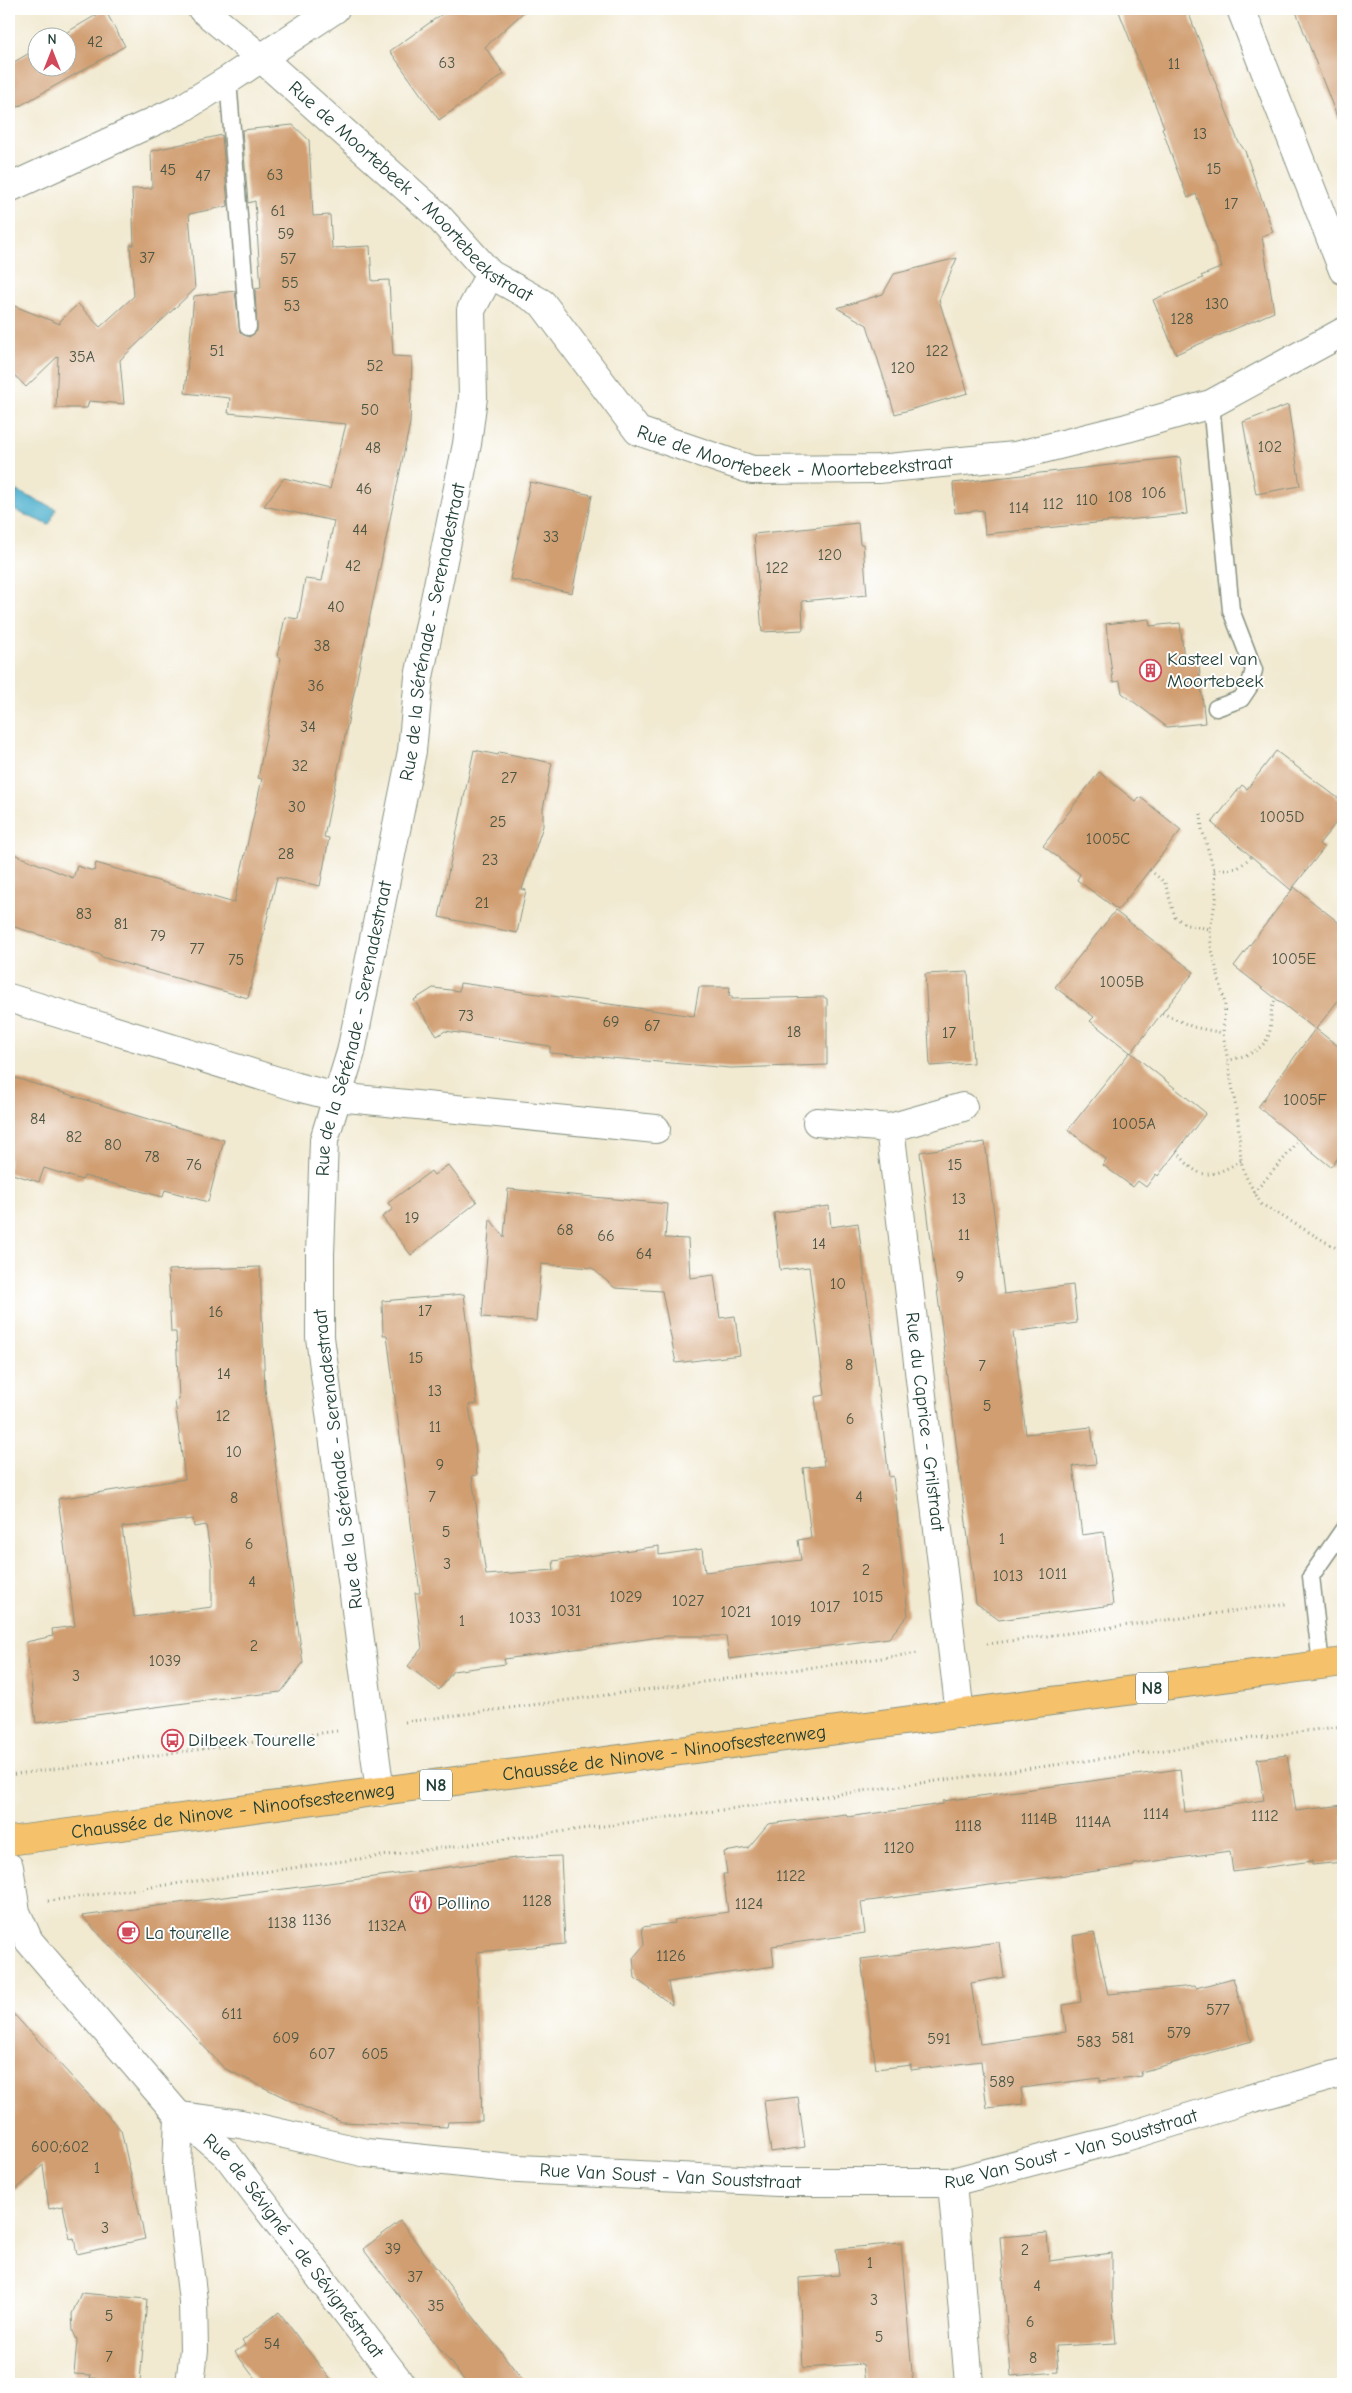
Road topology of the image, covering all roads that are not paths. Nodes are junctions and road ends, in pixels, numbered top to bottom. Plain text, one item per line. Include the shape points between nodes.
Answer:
1 (202, 9) edge
2 (335, 9) edge
3 (1241, 9) edge
4 (260, 57) junction
5 (228, 80) junction
6 (9, 188) edge
7 (1343, 270) edge
8 (490, 274) junction
9 (248, 326) dead end
10 (1343, 332) edge
11 (1211, 404) junction
12 (1216, 708) dead end
13 (9, 998) edge
14 (337, 1097) junction
15 (963, 1107) dead end
16 (817, 1122) dead end
17 (890, 1128) junction
18 (656, 1129) dead end
19 (1343, 1530) edge
20 (1332, 1664) edge
21 (960, 1714) junction
22 (380, 1792) junction
23 (9, 1841) edge
24 (9, 1866) edge
25 (1343, 2074) edge
26 (179, 2116) junction
27 (952, 2182) junction
28 (190, 2384) edge
29 (401, 2384) edge
30 (968, 2384) edge

1 - 4 street, Rue de Moortebeek - Moortebeekstraat
2 - 4 street
3 - 7 street
4 - 5 street
4 - 8 street, Rue de Moortebeek - Moortebeekstraat via 437,215
5 - 6 street via 181,109
5 - 9 lane
8 - 11 street, Rue de Moortebeek - Moortebeekstraat via 542,303 638,431 752,470 878,469 1015,456
8 - 14 street, Rue de la Sérénade - Serenadestraat via 471,310 473,397 467,444 419,677 412,751 351,1052
10 - 11 street, Rue de Moortebeek - Moortebeekstraat
11 - 12 lane via 1231,610 1254,670 1241,699
13 - 14 street
14 - 18 street
14 - 22 street, Rue de la Sérénade - Serenadestraat via 324,1140 320,1337
15 - 17 street
16 - 17 street
17 - 21 street, Rue du Caprice - Grilstraat
19 - 20 lane, Chaussée de Ninove - Ninoofsesteenweg via 1311,1576 1313,1600
20 - 21 main road, Chaussée de Ninove - Ninoofsesteenweg / N8
21 - 22 main road, Chaussée de Ninove - Ninoofsesteenweg / N8
22 - 23 main road, Chaussée de Ninove - Ninoofsesteenweg / N8
24 - 26 street via 14,1906 29,1941
25 - 27 street, Rue Van Soust - Van Souststraat via 1122,2138
26 - 27 street, Rue Van Soust - Van Souststraat via 241,2124 367,2153 519,2169 778,2182
26 - 28 street via 177,2167 193,2301 194,2350
26 - 29 street, Rue de Sévigné - de Sévignéstraat via 226,2154
27 - 30 street

